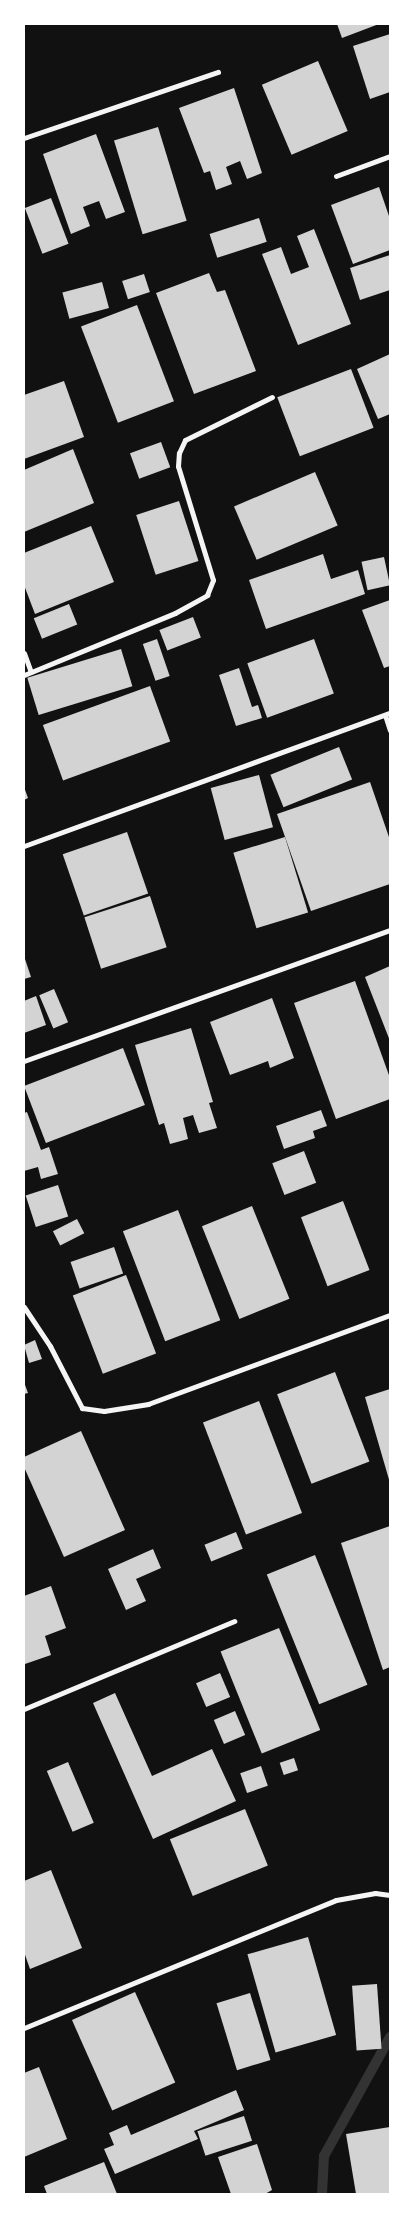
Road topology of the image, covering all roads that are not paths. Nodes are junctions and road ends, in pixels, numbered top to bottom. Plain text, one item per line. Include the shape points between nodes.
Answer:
1 (218, 72) dead end
2 (24, 138) edge
3 (390, 156) edge
4 (336, 176) dead end
5 (272, 397) dead end
6 (24, 653) edge
7 (31, 672) junction
8 (24, 675) edge
9 (388, 714) edge
10 (390, 730) edge
11 (24, 846) edge
12 (390, 930) edge
13 (24, 1061) edge
14 (24, 1308) edge
15 (390, 1315) edge
16 (234, 1622) dead end
17 (24, 1709) edge
18 (390, 1895) edge
19 (24, 2028) edge

1 - 2 street
3 - 4 street
5 - 7 street via 185,440 179,454 178,466 213,580 207,595 175,613
6 - 7 street
7 - 8 street
9 - 10 street
9 - 11 street
12 - 13 street
14 - 15 street via 50,1346 82,1408 104,1411 148,1404
16 - 17 street
18 - 19 street via 374,1893 336,1900

